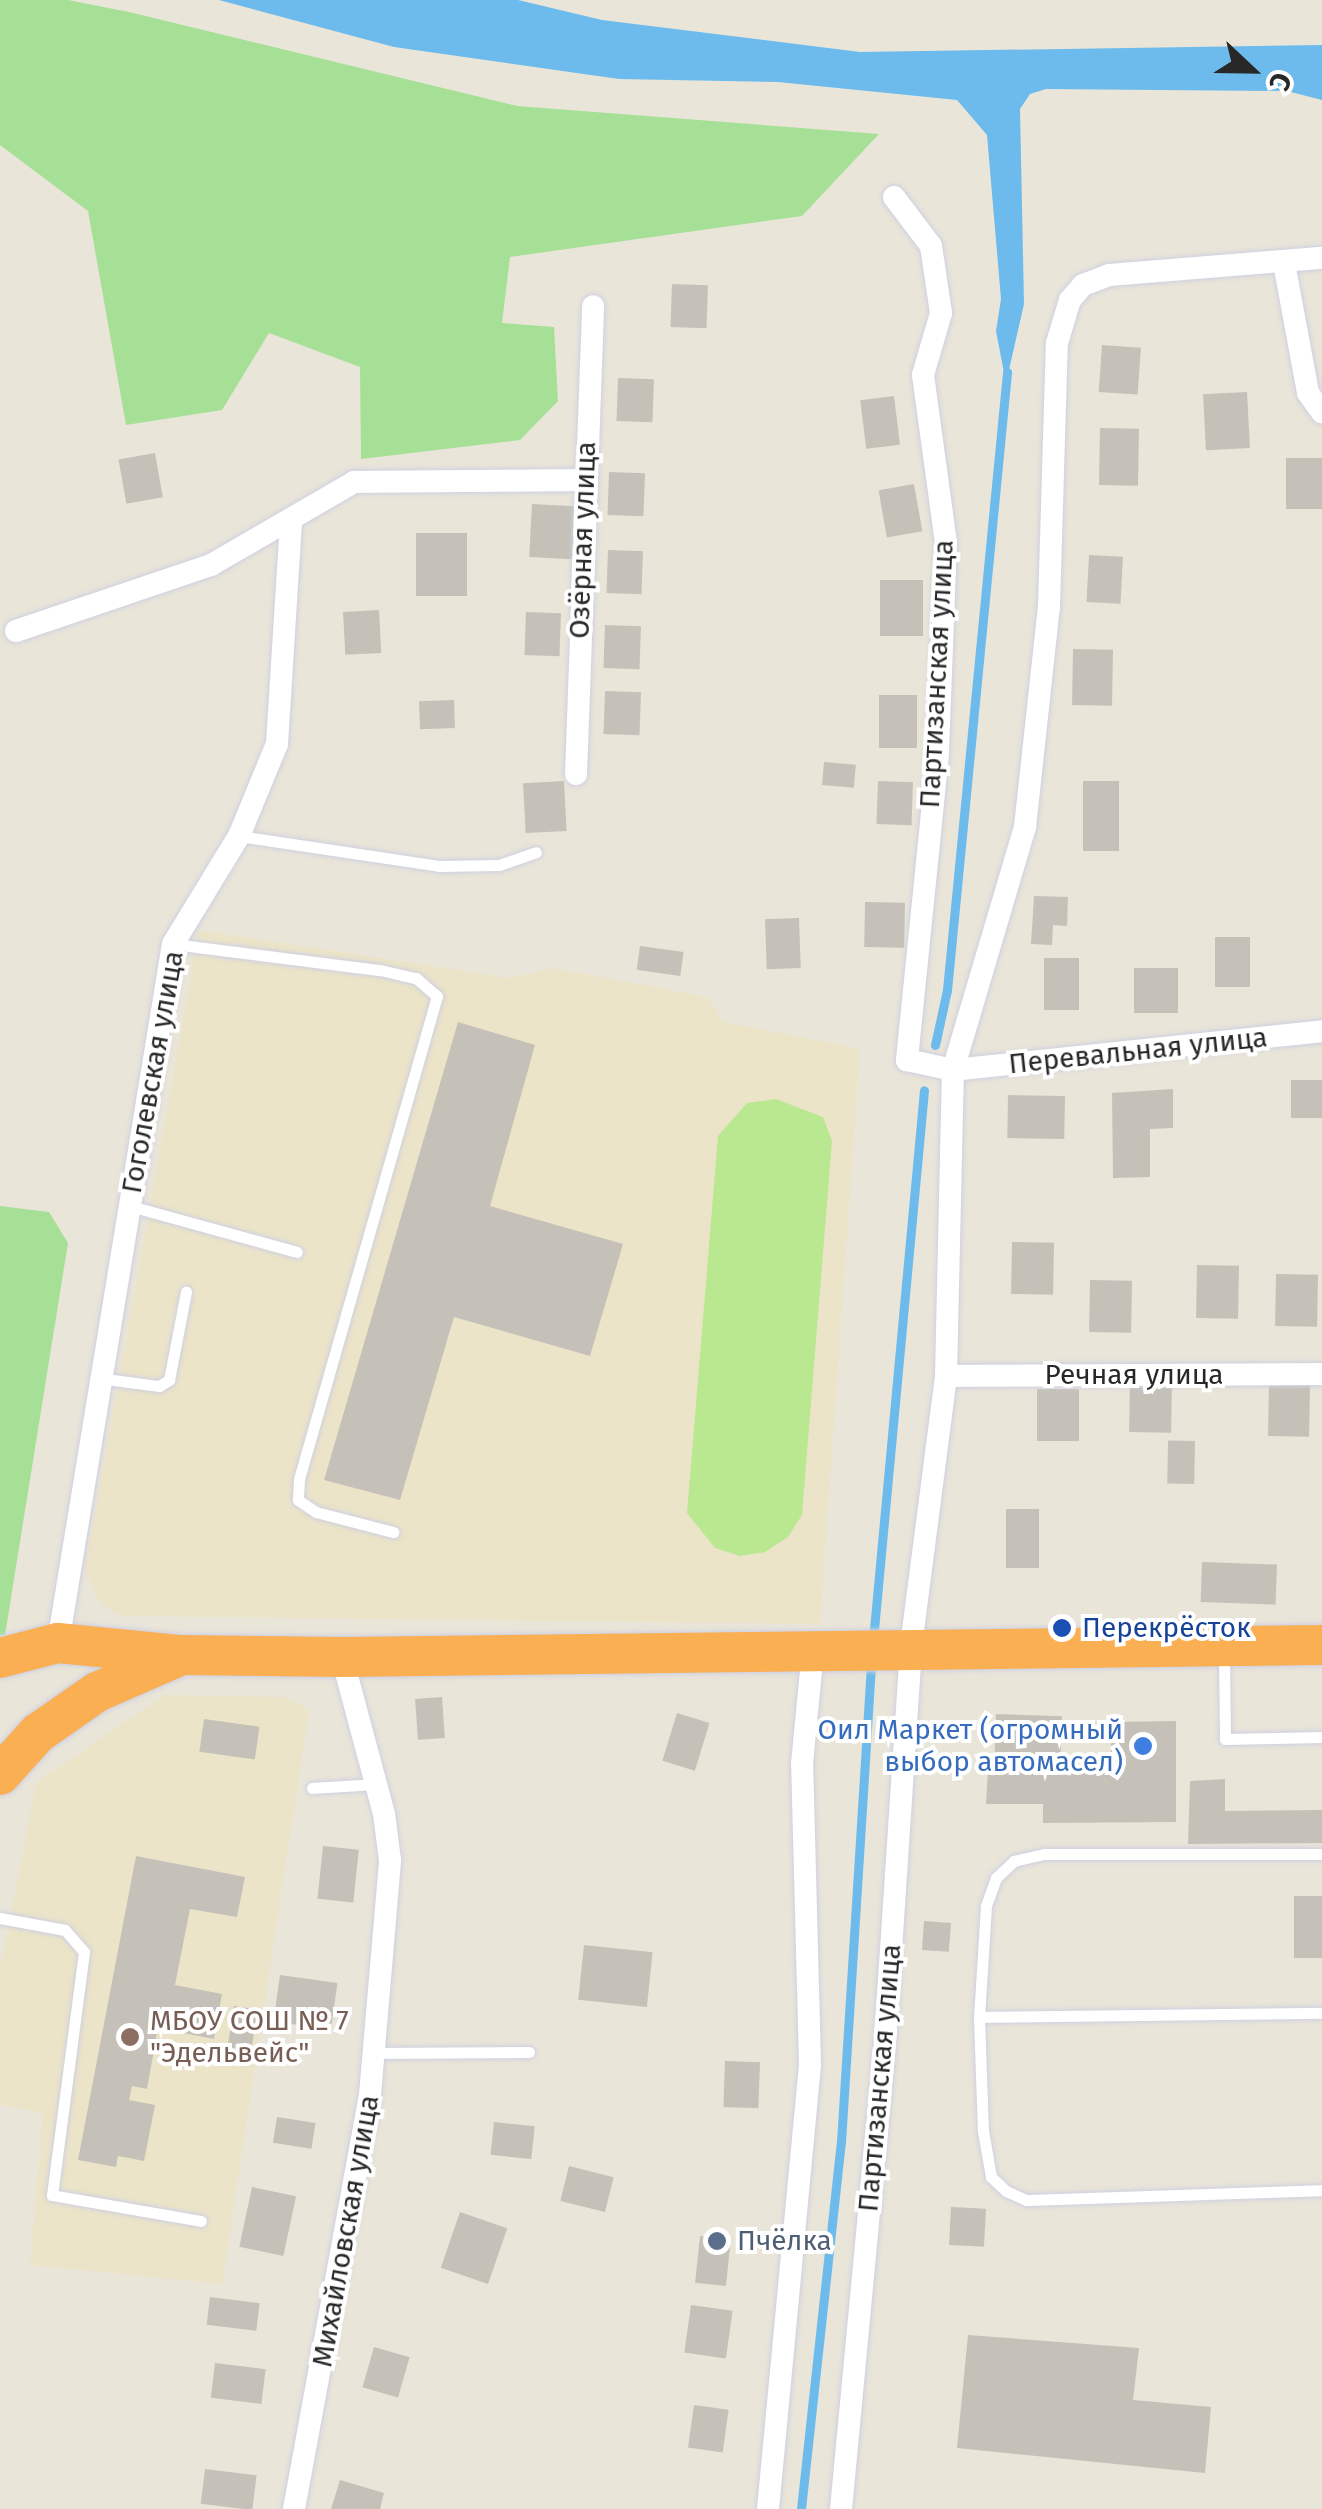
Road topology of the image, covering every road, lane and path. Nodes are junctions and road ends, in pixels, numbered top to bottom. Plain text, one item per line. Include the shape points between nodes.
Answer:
1 (894, 196) dead end
2 (1322, 258) edge
3 (1284, 263) junction
4 (593, 306) dead end
5 (1322, 412) edge
6 (585, 480) junction
7 (291, 520) junction
8 (16, 631) dead end
9 (576, 774) dead end
10 (239, 836) junction
11 (536, 852) dead end
12 (174, 944) junction
13 (1322, 1031) edge
14 (953, 1070) junction
15 (130, 1206) junction
16 (298, 1252) dead end
17 (186, 1292) dead end
18 (1322, 1374) edge
19 (946, 1376) junction
20 (98, 1378) junction
21 (392, 1532) dead end
22 (58, 1643) junction
23 (1322, 1644) edge
24 (1224, 1645) junction
25 (902, 1647) junction
26 (822, 1649) junction
27 (181, 1656) junction
28 (342, 1657) junction
29 (0, 1658) edge
30 (1322, 1736) edge
31 (0, 1776) edge
32 (376, 1784) junction
33 (312, 1788) dead end
34 (1322, 1854) edge
35 (0, 1918) edge
36 (1322, 2013) edge
37 (979, 2017) junction
38 (529, 2052) dead end
39 (374, 2053) junction
40 (1322, 2190) edge
41 (201, 2221) dead end
42 (294, 2509) edge
43 (768, 2509) edge
44 (841, 2509) edge

1 - 14 street, Партизанская улица via 931,246 941,312 923,376 946,542 938,754 907,1060
2 - 3 street
3 - 5 street via 1308,393
3 - 14 street, Партизанская улица via 1109,275 1083,285 1070,300 1056,343 1049,608 1025,827
4 - 6 street, Озёрная улица
6 - 7 street via 354,482
6 - 9 street, Озёрная улица
7 - 8 street via 211,565
7 - 10 street, Гоголевская улица via 284,706 277,744
10 - 11 lane via 439,866 499,864
10 - 12 street, Гоголевская улица
12 - 15 street, Гоголевская улица
12 - 21 lane via 380,970 416,978 436,996 299,1479 298,1500 316,1512
13 - 14 street, Перевальная улица
14 - 19 street, Партизанская улица
15 - 16 lane
15 - 20 street, Гоголевская улица
17 - 20 lane via 169,1380 159,1386
18 - 19 street, Речная улица
19 - 25 street, Партизанская улица
20 - 22 street, Гоголевская улица
22 - 27 highway
22 - 29 highway
23 - 24 highway
24 - 25 highway
24 - 30 lane via 1225,1739
25 - 26 highway
25 - 44 street, Партизанская улица via 884,2055
26 - 28 highway
26 - 43 street via 802,1764 810,2064
27 - 28 highway
27 - 31 highway via 97,1692 38,1734
28 - 32 street, Михайловская улица
32 - 33 lane
32 - 39 street, Михайловская улица via 390,1860
34 - 37 lane via 1044,1854 1014,1861 996,1878 986,1906
35 - 41 lane via 65,1930 84,1952 52,2195
36 - 37 lane
37 - 40 lane via 982,2131 991,2178 1006,2191 1026,2200
38 - 39 lane
39 - 42 street, Михайловская улица via 348,2236

